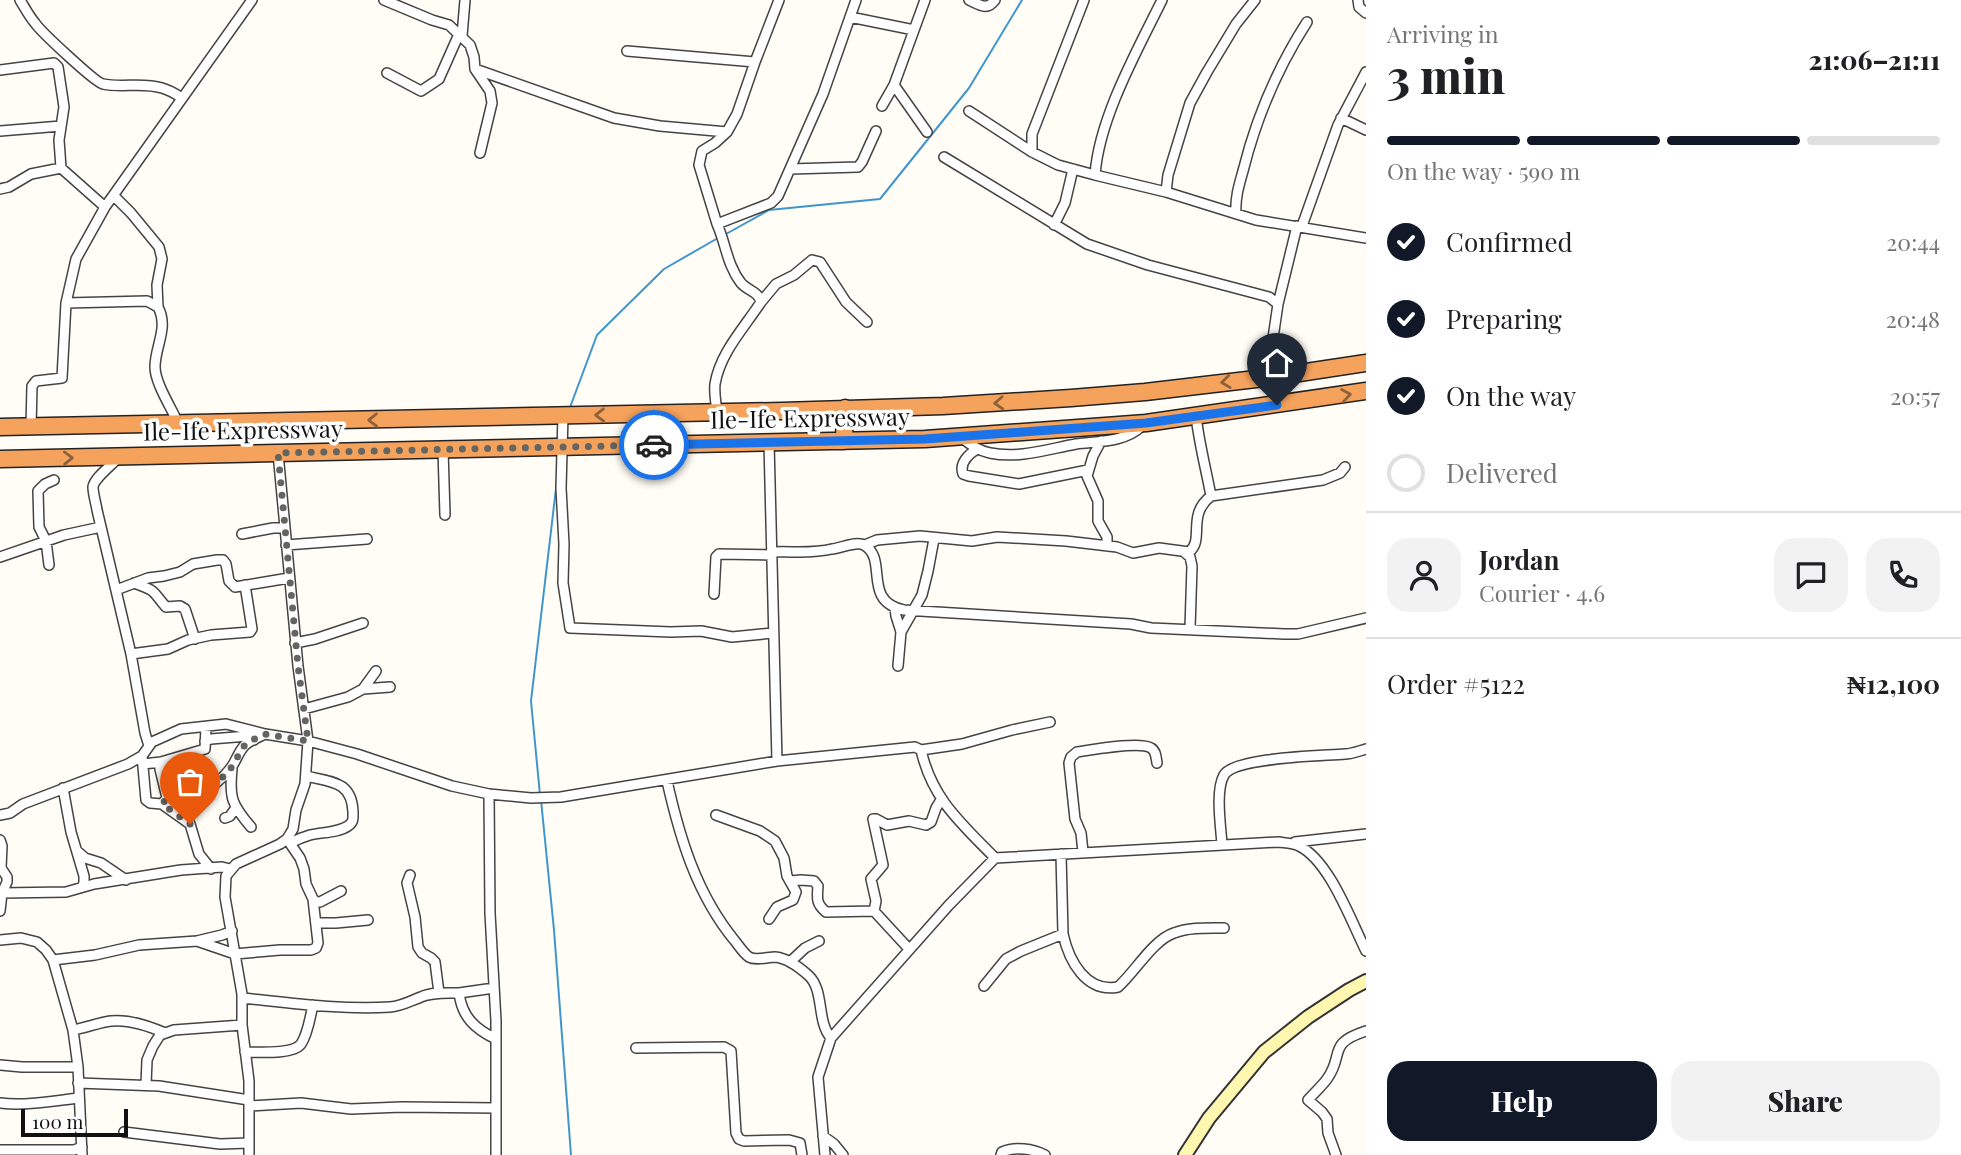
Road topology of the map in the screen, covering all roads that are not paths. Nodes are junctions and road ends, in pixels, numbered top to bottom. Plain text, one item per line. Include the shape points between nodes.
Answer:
1 (252, 0) edge
2 (384, 0) edge
3 (465, 0) edge
4 (779, 0) edge
5 (856, 0) edge
6 (925, 0) edge
7 (969, 0) edge
8 (995, 0) edge
9 (1084, 0) edge
10 (1161, 0) edge
11 (1255, 0) edge
12 (1358, 0) edge
13 (23, 2) edge
14 (1366, 13) edge
15 (850, 17) junction
16 (1307, 22) dead end
17 (914, 30) junction
18 (461, 35) junction
19 (627, 51) dead end
20 (755, 62) junction
21 (475, 69) junction
22 (0, 70) edge
23 (1366, 72) edge
24 (387, 73) dead end
25 (894, 85) junction
26 (182, 98) junction
27 (882, 106) dead end
28 (969, 111) dead end
29 (1341, 118) junction
30 (61, 127) junction
31 (1366, 130) edge
32 (0, 131) edge
33 (876, 131) dead end
34 (726, 132) junction
35 (927, 132) dead end
36 (1032, 152) junction
37 (480, 153) dead end
38 (944, 157) dead end
39 (61, 168) junction
40 (790, 169) junction
41 (1073, 169) junction
42 (1095, 175) junction
43 (0, 189) edge
44 (1166, 192) junction
45 (114, 196) junction
46 (106, 207) junction
47 (1236, 213) junction
48 (717, 224) junction
49 (1054, 225) junction
50 (1300, 226) junction
51 (1366, 238) edge
52 (761, 302) junction
53 (66, 303) junction
54 (1278, 304) junction
55 (158, 307) junction
56 (867, 322) dead end
57 (1366, 363) edge
58 (1273, 377) junction
59 (1366, 391) edge
60 (1277, 405) junction
61 (845, 408) junction
62 (782, 411) junction
63 (717, 412) junction
64 (563, 415) junction
65 (1196, 416) junction
66 (493, 417) junction
67 (234, 422) junction
68 (178, 423) junction
69 (1146, 423) junction
70 (0, 427) edge
71 (31, 427) junction
72 (960, 436) junction
73 (844, 441) junction
74 (1101, 441) junction
75 (776, 443) junction
76 (1087, 443) junction
77 (563, 446) junction
78 (495, 449) junction
79 (977, 449) junction
80 (443, 450) junction
81 (278, 453) junction
82 (239, 454) junction
83 (1093, 456) junction
84 (119, 457) junction
85 (0, 459) edge
86 (1345, 467) dead end
87 (1088, 470) junction
88 (54, 480) dead end
89 (1211, 496) junction
90 (444, 515) dead end
91 (101, 527) junction
92 (284, 528) junction
93 (242, 534) dead end
94 (367, 539) dead end
95 (934, 539) junction
96 (46, 541) junction
97 (286, 545) junction
98 (865, 545) junction
99 (1107, 546) junction
100 (1184, 552) junction
101 (772, 554) junction
102 (0, 557) edge
103 (49, 565) dead end
104 (289, 578) junction
105 (134, 583) junction
106 (245, 585) junction
107 (117, 590) junction
108 (713, 594) dead end
109 (895, 608) junction
110 (913, 610) junction
111 (1366, 618) edge
112 (363, 623) dead end
113 (1190, 628) junction
114 (901, 632) junction
115 (773, 633) junction
116 (195, 639) junction
117 (295, 643) junction
118 (131, 654) junction
119 (898, 666) dead end
120 (376, 671) dead end
121 (390, 687) dead end
122 (363, 689) junction
123 (303, 709) junction
124 (1050, 722) dead end
125 (206, 727) junction
126 (265, 734) junction
127 (254, 740) junction
128 (205, 741) junction
129 (308, 741) junction
130 (1366, 749) edge
131 (921, 750) junction
132 (145, 754) junction
133 (777, 761) junction
134 (161, 762) junction
135 (1157, 763) dead end
136 (232, 767) junction
137 (306, 776) junction
138 (667, 781) junction
139 (63, 788) junction
140 (165, 790) junction
141 (489, 794) junction
142 (941, 800) junction
143 (162, 804) junction
144 (235, 808) junction
145 (0, 815) edge
146 (716, 815) dead end
147 (225, 818) dead end
148 (251, 827) dead end
149 (293, 829) junction
150 (1366, 834) edge
151 (306, 837) junction
152 (0, 840) edge
153 (288, 841) junction
154 (1278, 842) junction
155 (1222, 845) junction
156 (77, 851) junction
157 (1083, 852) junction
158 (1060, 854) junction
159 (995, 858) junction
160 (211, 869) junction
161 (230, 869) junction
162 (410, 876) dead end
163 (126, 880) junction
164 (791, 881) junction
165 (82, 887) junction
166 (341, 891) dead end
167 (2, 893) edge
168 (313, 899) junction
169 (0, 911) edge
170 (874, 911) junction
171 (769, 919) dead end
172 (368, 920) dead end
173 (316, 923) junction
174 (1224, 928) dead end
175 (232, 931) junction
176 (1063, 934) junction
177 (0, 940) edge
178 (197, 941) junction
179 (819, 941) dead end
180 (909, 949) junction
181 (1366, 951) edge
182 (235, 954) junction
183 (52, 960) junction
184 (790, 962) junction
185 (1366, 981) edge
186 (984, 986) dead end
187 (494, 988) junction
188 (439, 993) junction
189 (458, 993) junction
190 (242, 998) junction
191 (313, 1005) junction
192 (242, 1025) junction
193 (73, 1030) junction
194 (1366, 1031) edge
195 (165, 1034) junction
196 (831, 1038) junction
197 (496, 1039) junction
198 (636, 1048) dead end
199 (245, 1052) junction
200 (0, 1065) edge
201 (78, 1067) junction
202 (78, 1083) junction
203 (146, 1085) junction
204 (79, 1098) junction
205 (0, 1103) edge
206 (249, 1103) junction
207 (496, 1108) junction
208 (124, 1132) dead end
209 (823, 1136) junction
210 (249, 1143) junction
211 (0, 1150) edge
212 (82, 1151) edge
213 (249, 1155) edge
214 (496, 1155) edge
215 (802, 1155) edge
216 (825, 1155) edge
217 (843, 1155) edge
218 (1001, 1155) edge
219 (1045, 1155) edge
220 (1185, 1155) edge
221 (1336, 1155) edge

1 - 26 street
2 - 18 street via 449,25
3 - 18 street
4 - 20 street
5 - 15 street
6 - 17 street
7 - 8 street via 985,7
9 - 36 street via 1031,134
10 - 42 street via 1120,87
11 - 44 street via 1190,103
12 - 14 street
13 - 26 street via 53,43 99,84 164,88
15 - 17 street
15 - 40 street
16 - 47 street via 1275,80 1250,142
17 - 25 street
18 - 21 street via 470,45
18 - 24 street via 439,79 421,91
19 - 20 street
20 - 34 street
21 - 34 street via 614,118
21 - 37 street via 490,91 492,103
22 - 30 street via 54,63 64,107
23 - 29 street
25 - 27 street
25 - 35 street
26 - 45 street
28 - 36 street
29 - 31 street
29 - 50 street
30 - 32 street
30 - 39 street
33 - 40 street via 858,167
34 - 48 street via 702,151 699,165
36 - 41 street
38 - 49 street
39 - 43 street via 31,174
39 - 46 street
40 - 48 street via 774,201
41 - 42 street
41 - 49 street
42 - 44 street
44 - 47 street
45 - 46 street
45 - 55 street via 159,247
46 - 53 street via 76,259
47 - 50 street
48 - 52 street via 731,266
49 - 54 street via 1118,256 1269,297
50 - 51 street
50 - 54 street
52 - 56 street via 779,281 811,260 820,261 845,302
52 - 63 street via 719,367
53 - 55 street via 147,301
53 - 71 street via 62,378 32,386
54 - 58 street
55 - 68 street via 163,322 157,379
57 - 58 highway, Ile-Ife Expressway
58 - 60 street
58 -> 61 highway, Ile-Ife Expressway via 1071,398
60 -> 59 highway, Ile-Ife Expressway
60 - 65 highway, Ile-Ife Expressway
61 - 62 highway, Ile-Ife Expressway
61 - 73 highway
62 - 63 highway, Ile-Ife Expressway
62 - 75 highway
63 -> 64 highway, Ile-Ife Expressway
64 - 66 highway, Ile-Ife Expressway
64 - 77 street
65 - 69 highway, Ile-Ife Expressway
65 - 89 street
66 -> 67 highway, Ile-Ife Expressway
66 - 78 highway
67 - 68 highway, Ile-Ife Expressway
67 - 82 highway
68 - 71 highway, Ile-Ife Expressway
69 - 72 highway, Ile-Ife Expressway
69 - 74 street via 1130,434
70 - 71 highway, Ile-Ife Expressway
72 - 73 highway, Ile-Ife Expressway
72 - 79 street
73 - 75 highway, Ile-Ife Expressway
74 - 76 street
74 - 83 street
75 - 77 highway, Ile-Ife Expressway
75 - 101 street
76 - 79 street via 1014,455
76 - 83 street
77 - 78 highway, Ile-Ife Expressway
77 - 115 street via 563,583 569,628 701,631 732,637
78 - 80 highway, Ile-Ife Expressway
79 - 87 street via 962,464 963,474 1018,484
80 - 81 highway, Ile-Ife Expressway
80 - 90 street
81 - 82 highway, Ile-Ife Expressway
81 - 92 street
82 - 84 highway, Ile-Ife Expressway
83 - 87 street
85 -> 84 highway, Ile-Ife Expressway
84 - 91 street via 97,477 93,487
86 - 89 street via 1322,480
87 - 99 street
88 - 96 street via 38,491 40,527
89 - 100 street via 1198,510 1194,548
91 - 96 street
91 - 107 street
92 - 93 street
92 - 97 street
94 - 97 street
95 - 98 street via 920,536
95 - 99 street via 997,537
95 - 110 street via 922,595
96 - 102 street
96 - 103 street
97 - 104 street
98 - 101 street
98 - 109 street via 876,566 879,593
99 - 100 street via 1133,553 1159,548
100 - 113 street via 1192,566
101 - 108 street via 719,554
101 - 115 street
104 - 106 street
104 - 117 street
105 - 106 street via 180,572 193,564 223,560 229,581 235,587
105 - 107 street
105 - 116 street via 151,589 166,607 185,609
106 - 116 street via 250,632
107 - 118 street
109 - 110 street
109 - 114 street
110 - 113 street
110 - 114 street
111 - 113 street via 1298,634
112 - 117 street
114 - 119 street
115 - 133 street
116 - 118 street via 168,649
117 - 123 street
118 - 132 street
120 - 122 street
121 - 122 street
122 - 123 street
123 - 129 street
124 - 131 street
125 - 126 street via 226,724
125 - 128 street
125 - 132 street via 181,729 152,743
126 - 127 street
126 - 129 street
127 - 128 street via 248,736
127 - 136 street
128 - 134 street via 205,749
129 - 137 street
129 - 141 street
130 - 155 street via 1250,763 1228,771 1220,790
131 - 133 street via 894,748
131 - 142 street
132 - 134 street
132 - 134 street
132 - 139 street
132 - 143 street via 146,800
133 - 138 street
134 - 140 street
135 - 157 street via 1150,747 1139,745 1077,752 1070,757
136 - 140 street via 205,789 187,795
136 - 144 street
137 - 149 street
137 - 151 street via 338,784 349,792 353,820 344,828
138 - 141 street via 561,797
138 - 184 street via 690,864 727,932 748,957 779,957
139 - 145 street
139 - 156 street
140 - 143 street via 167,798
141 - 187 street
142 - 159 street
142 - 170 street via 926,825 909,821 887,825 873,820 883,865 871,879
143 - 160 street via 190,824 199,854
144 - 147 street
144 - 148 street
146 - 164 street via 775,841
149 - 151 street
149 - 153 street
150 - 154 street
151 - 153 street
152 - 167 street via 1,868 7,877
153 - 161 street
153 - 168 street via 304,869
154 - 155 street
154 - 181 street via 1297,844 1325,869
155 - 157 street
156 - 163 street
156 - 165 street
157 - 158 street
158 - 159 street
158 - 176 street
159 - 180 street
160 - 161 street
160 - 163 street
161 - 175 street via 225,897
162 - 188 street via 407,883 418,947 436,962
163 - 165 street
164 - 170 street via 814,881 816,901 826,912
164 - 171 street via 796,892 793,900 777,907
165 - 167 street via 66,892
166 - 168 street via 320,902
167 - 169 street
168 - 173 street
170 - 180 street
172 - 173 street
173 - 182 street via 318,943 312,950
174 - 176 street via 1173,933 1118,987 1108,989 1079,972
175 - 178 street
175 - 182 street
176 - 186 street via 1006,959
177 - 183 street via 37,942
178 - 182 street
178 - 183 street via 139,945
179 - 184 street
180 - 196 street
182 - 190 street
183 - 193 street
184 - 196 street via 816,986
185 - 220 street via 1308,1017 1264,1052
187 - 189 street
187 - 197 street
188 - 189 street
188 - 191 street via 393,1007
189 - 197 street via 464,1015
190 - 191 street
190 - 192 street
191 - 199 street via 299,1047
192 - 195 street
192 - 199 street
193 - 195 street via 125,1020
193 - 201 street
194 - 221 street via 1339,1046 1327,1079 1308,1100 1327,1119
195 - 203 street via 160,1035 147,1060
196 - 209 street via 818,1077
197 - 207 street
198 - 215 street via 724,1047 731,1051 739,1139 789,1140 800,1143
199 - 206 street
200 - 201 street
201 - 202 street
202 - 203 street
202 - 204 street
203 - 206 street
204 - 205 street
204 - 212 street
206 - 207 street via 351,1109
206 - 210 street
207 - 214 street
208 - 210 street via 219,1144
209 - 216 street
209 - 217 street
210 - 213 street
211 - 212 street
218 - 219 street via 1007,1149

